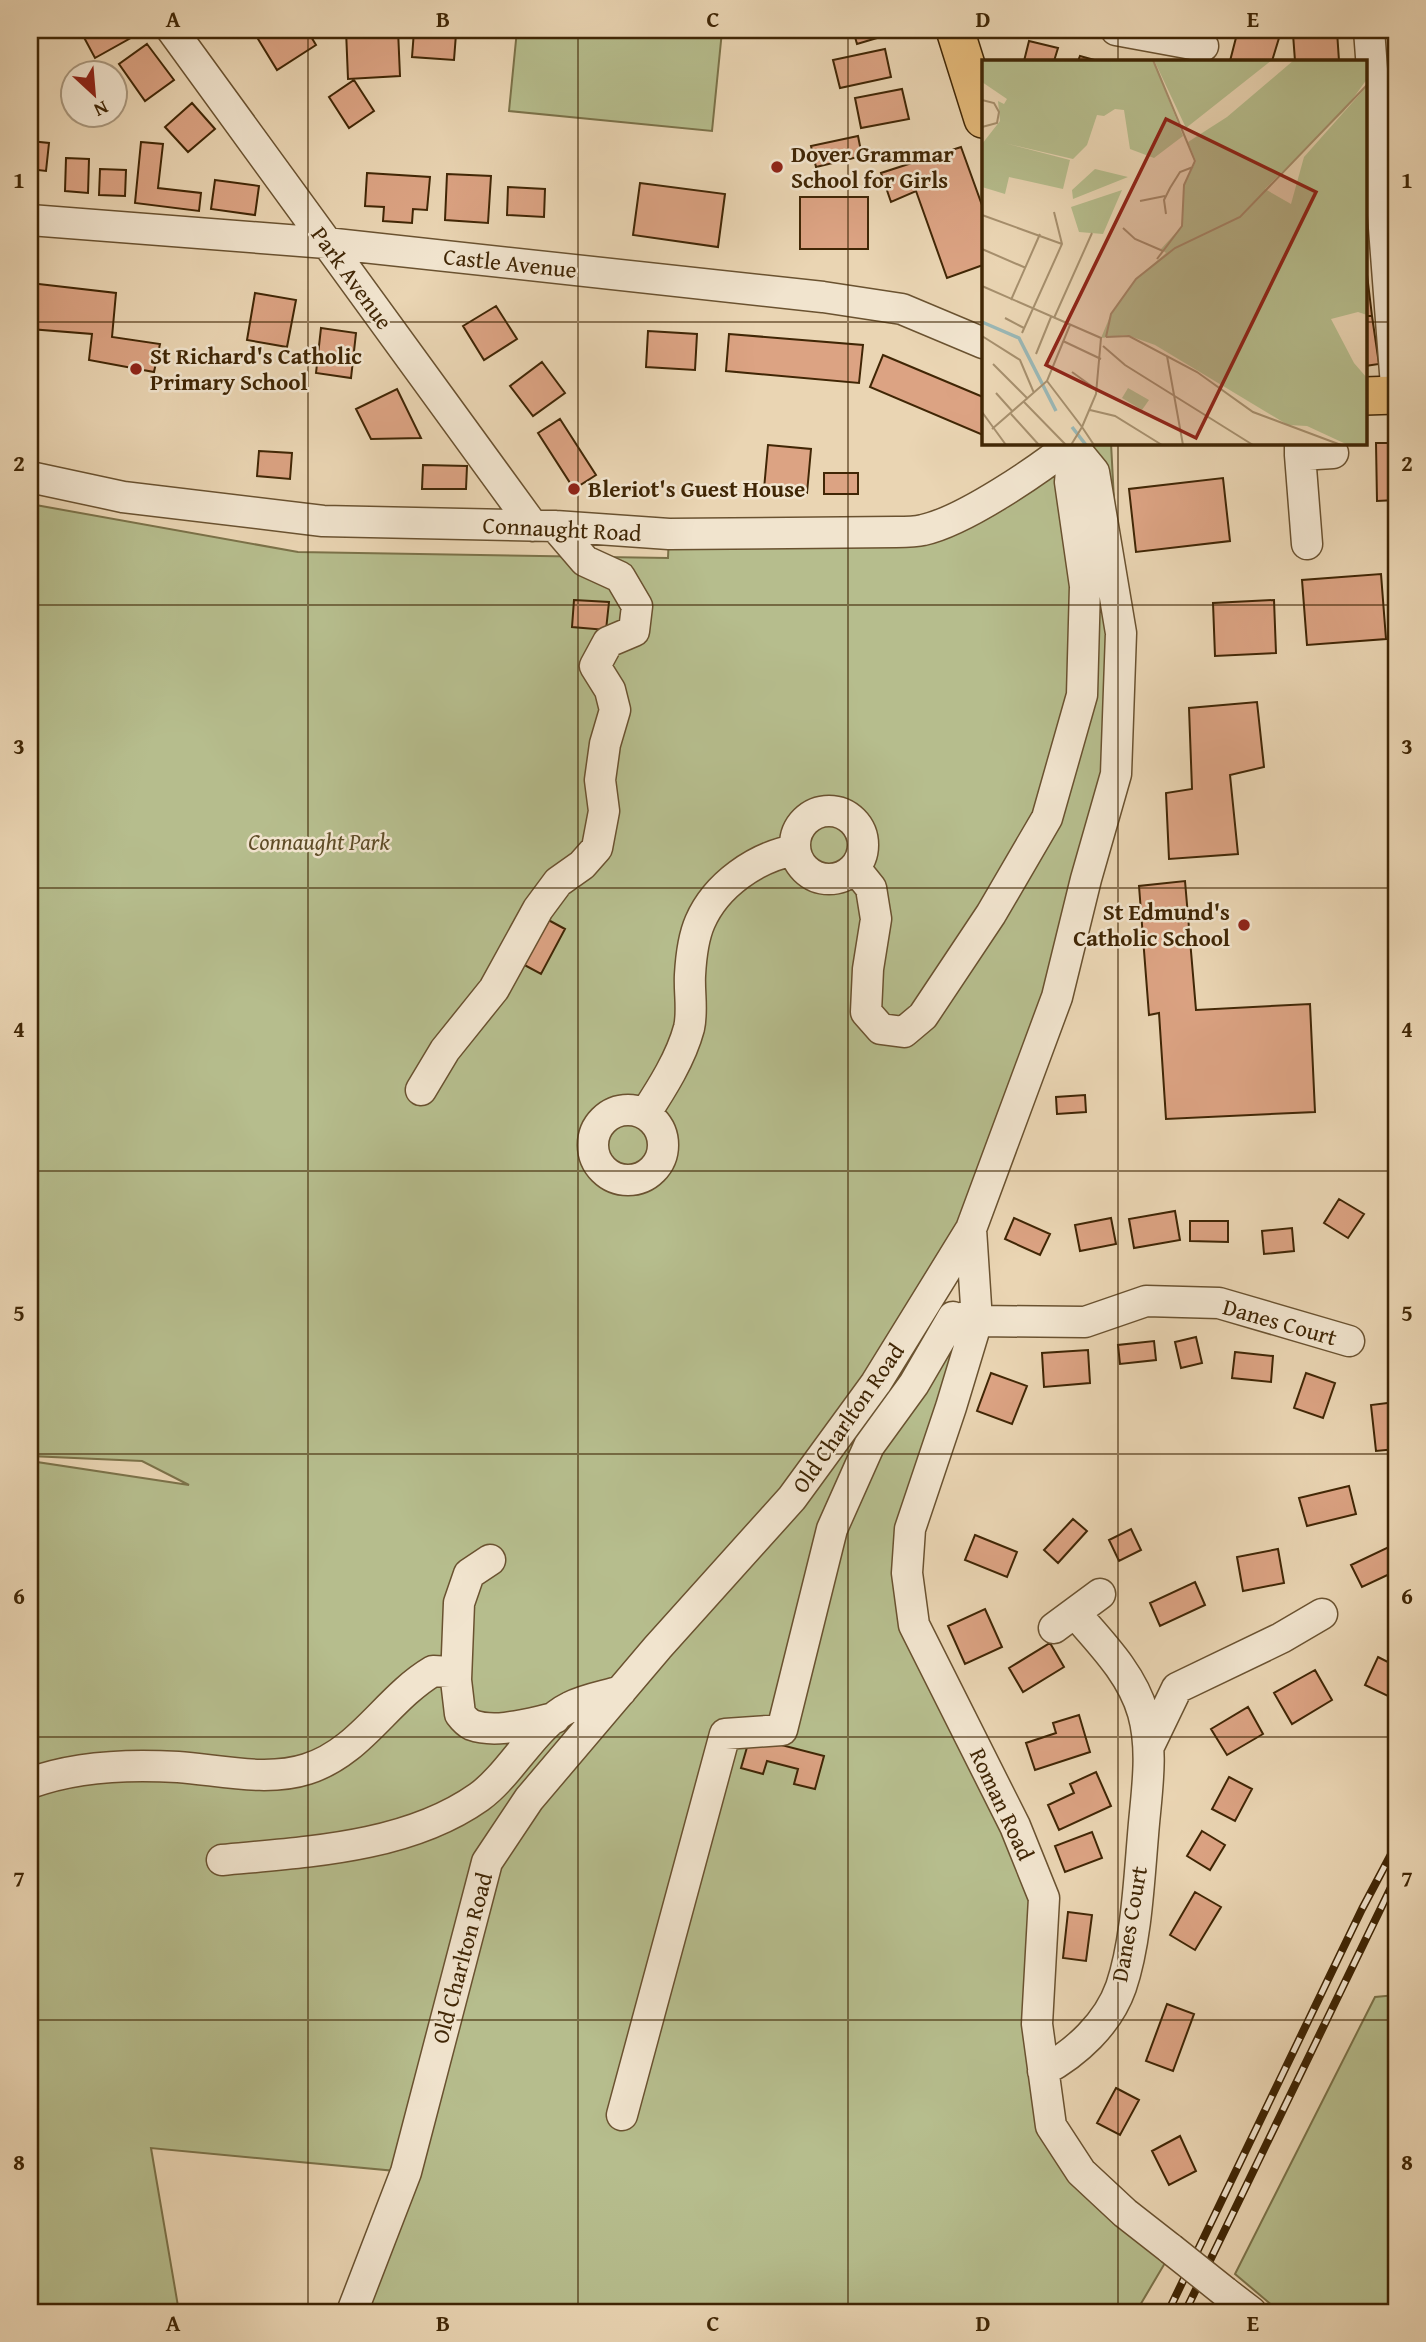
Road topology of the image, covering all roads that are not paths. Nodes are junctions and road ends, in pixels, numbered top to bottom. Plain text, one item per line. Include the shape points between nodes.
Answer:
1 (172, 30) edge
2 (955, 30) edge
3 (1116, 30) edge
4 (1369, 30) edge
5 (1203, 46) dead end
6 (982, 117) edge
7 (30, 220) edge
8 (326, 243) junction
9 (1375, 247) edge
10 (982, 342) edge
11 (1396, 386) edge
12 (1396, 395) edge
13 (1366, 396) edge
14 (1068, 446) edge
15 (1300, 449) edge
16 (1333, 453) dead end
17 (30, 477) edge
18 (544, 526) junction
19 (1307, 544) dead end
20 (795, 850) junction
21 (855, 868) junction
22 (421, 1090) dead end
23 (645, 1114) dead end
24 (971, 1229) junction
25 (923, 1307) junction
26 (965, 1319) junction
27 (1349, 1341) dead end
28 (490, 1560) dead end
29 (1100, 1594) dead end
30 (1322, 1615) dead end
31 (1121, 1668) junction
32 (456, 1680) junction
33 (1177, 1688) junction
34 (621, 1691) junction
35 (555, 1718) junction
36 (1149, 1746) junction
37 (30, 1783) edge
38 (222, 1860) dead end
39 (1043, 2071) junction
40 (622, 2115) dead end
41 (352, 2312) edge
42 (1251, 2312) edge

1 - 8 street, Park Avenue
2 - 6 main road
3 - 5 street
4 - 9 street
7 - 8 street, Castle Avenue
8 - 10 street, Castle Avenue via 823,297 902,309
8 - 18 street, Park Avenue
9 - 11 street
12 - 13 main road
14 - 18 street, Connaught Road via 948,522 922,531 669,534
14 - 21 street via 1085,586 1082,695 1047,818 923,1016 904,1032 881,1029 866,1012 876,919 871,888
14 - 24 street, Old Charlton Road via 1094,472 1121,633 1116,775 1057,997
15 - 16 street
15 - 19 street
17 - 18 street, Connaught Road via 123,497 323,521
18 - 22 street, Park Avenue via 585,561 620,578 638,606 634,631 608,642 596,666 615,710 600,780 604,811 597,848 558,882 538,909 494,989 445,1050
20 - 21 street via 814,876 847,875
20 - 21 street via 799,827 807,818 817,812 839,811 850,817 863,835 862,858
20 - 23 street via 761,860 739,875 700,920 687,1032
24 - 25 street, Old Charlton Road
24 - 26 street, Roman Road
25 - 26 street, Danes Court
25 - 34 street, Old Charlton Road via 876,1383 792,1497
26 - 27 street, Danes Court via 1085,1322 1146,1301 1219,1303
26 - 39 street, Roman Road via 951,1407 910,1529 907,1573 914,1625 1015,1826 1044,1898 1037,2024
26 - 40 street via 869,1446 832,1529 782,1730 724,1734
28 - 32 street via 470,1574 459,1603
29 - 31 street, Danes Court via 1065,1621
30 - 33 street
31 - 33 street, Danes Court via 1147,1685
31 - 36 street, Danes Court via 1142,1712
32 - 35 street via 460,1714 471,1724 512,1727
32 - 37 street via 450,1672 433,1671 349,1746 296,1772 107,1768 64,1772
33 - 36 street, Danes Court
34 - 35 street via 570,1707
34 - 41 street, Old Charlton Road via 529,1799 487,1862 406,2172
35 - 38 street via 480,1797 438,1820 338,1849
36 - 39 street, Danes Court via 1139,1885 1120,1989 1096,2030 1062,2061
39 - 42 street, Roman Road, bridge via 1051,2126 1081,2172 1168,2256

